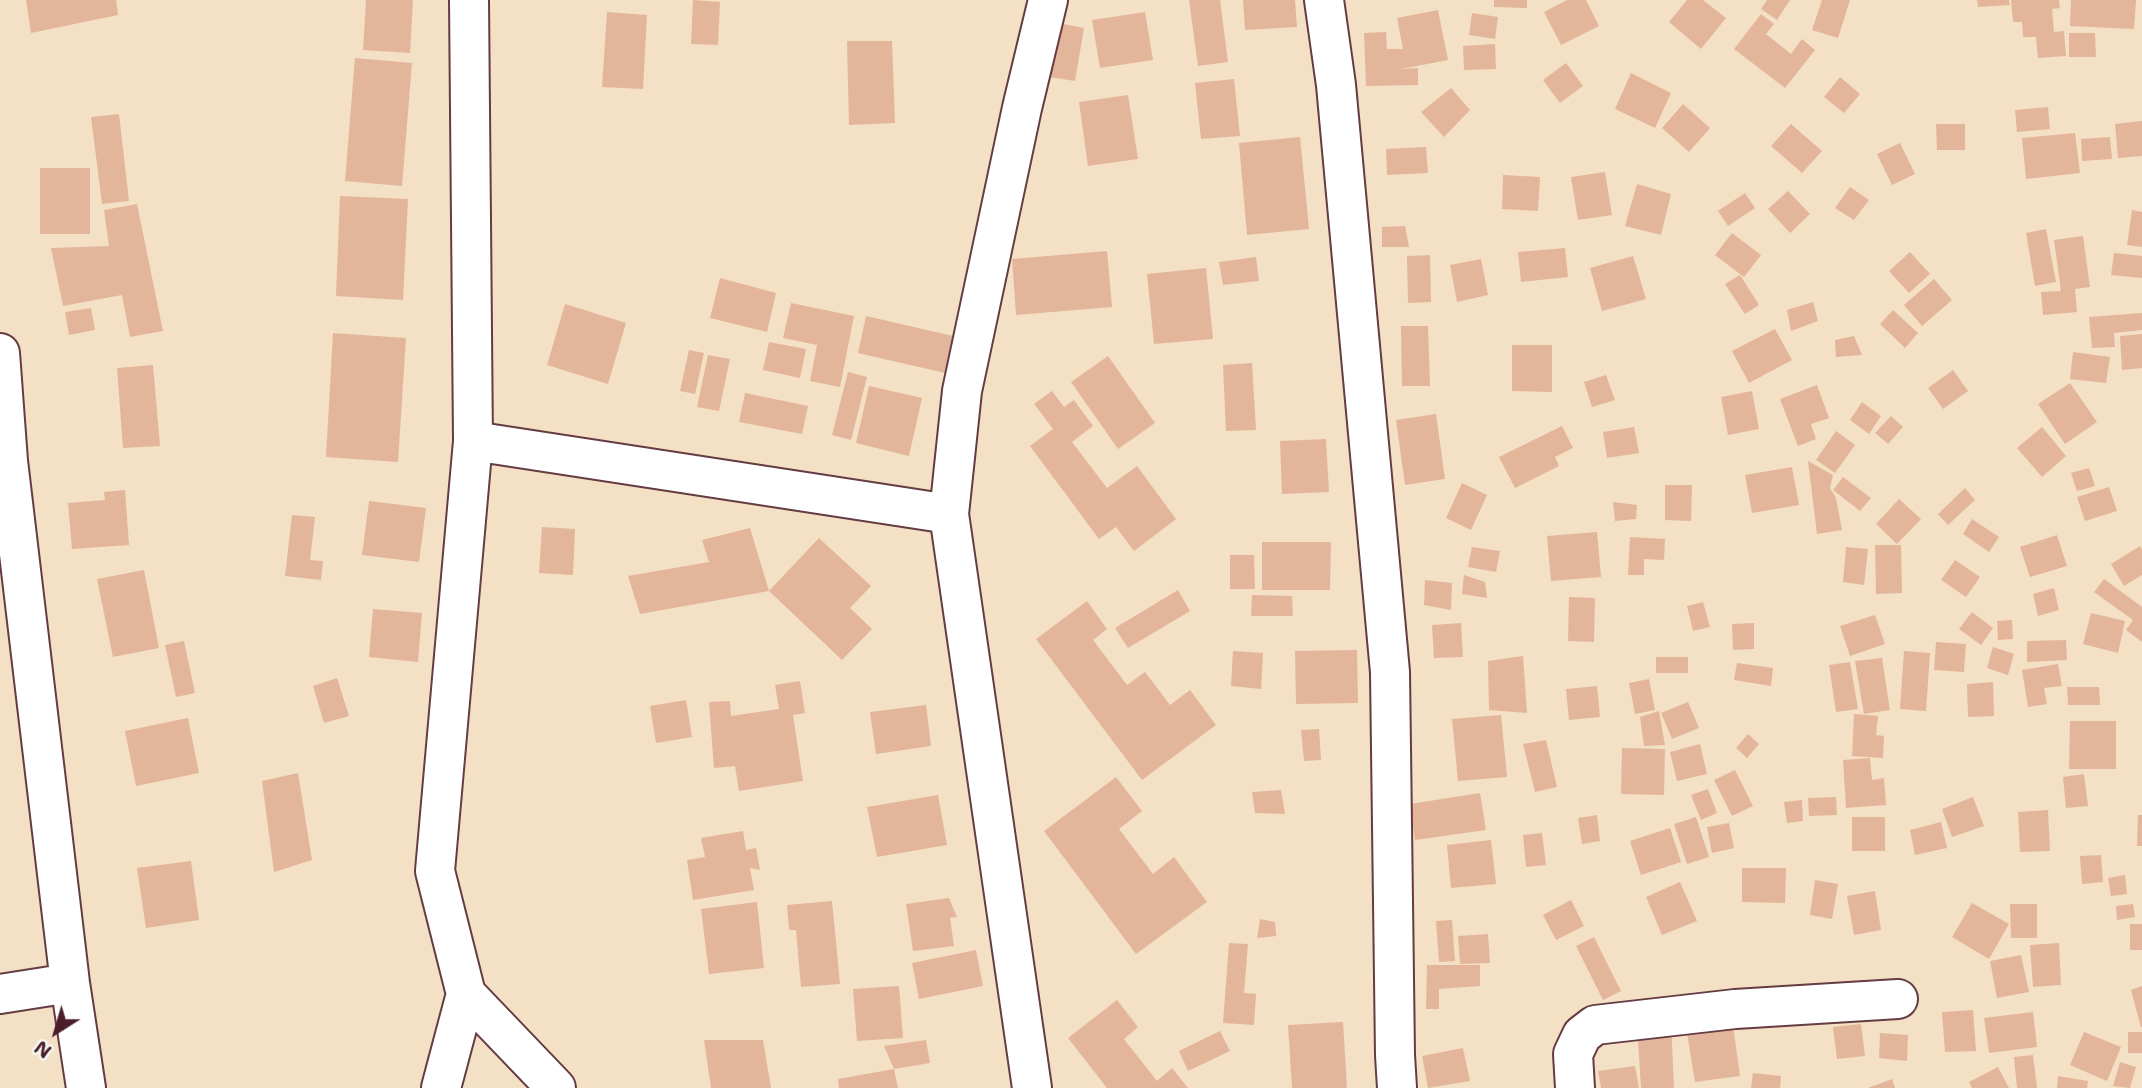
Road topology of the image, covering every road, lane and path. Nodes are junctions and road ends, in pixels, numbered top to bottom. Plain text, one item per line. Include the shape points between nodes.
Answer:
1 (469, 0) edge
2 (1048, 0) edge
3 (1324, 0) edge
4 (0, 353) edge
5 (473, 441) junction
6 (949, 514) junction
7 (70, 983) junction
8 (466, 993) junction
9 (0, 994) edge
10 (1898, 999) dead end
11 (86, 1088) edge
12 (441, 1088) edge
13 (556, 1088) edge
14 (1032, 1088) edge
15 (1397, 1088) edge
16 (1575, 1088) edge

1 - 5 street
2 - 6 street via 962,391
3 - 15 street via 1336,85 1390,671
4 - 7 street via 8,461
5 - 6 street
5 - 8 street via 435,872
6 - 14 street
7 - 9 street
7 - 11 street
8 - 12 street
8 - 13 street
10 - 16 street via 1735,1009 1595,1025 1582,1035 1573,1054

